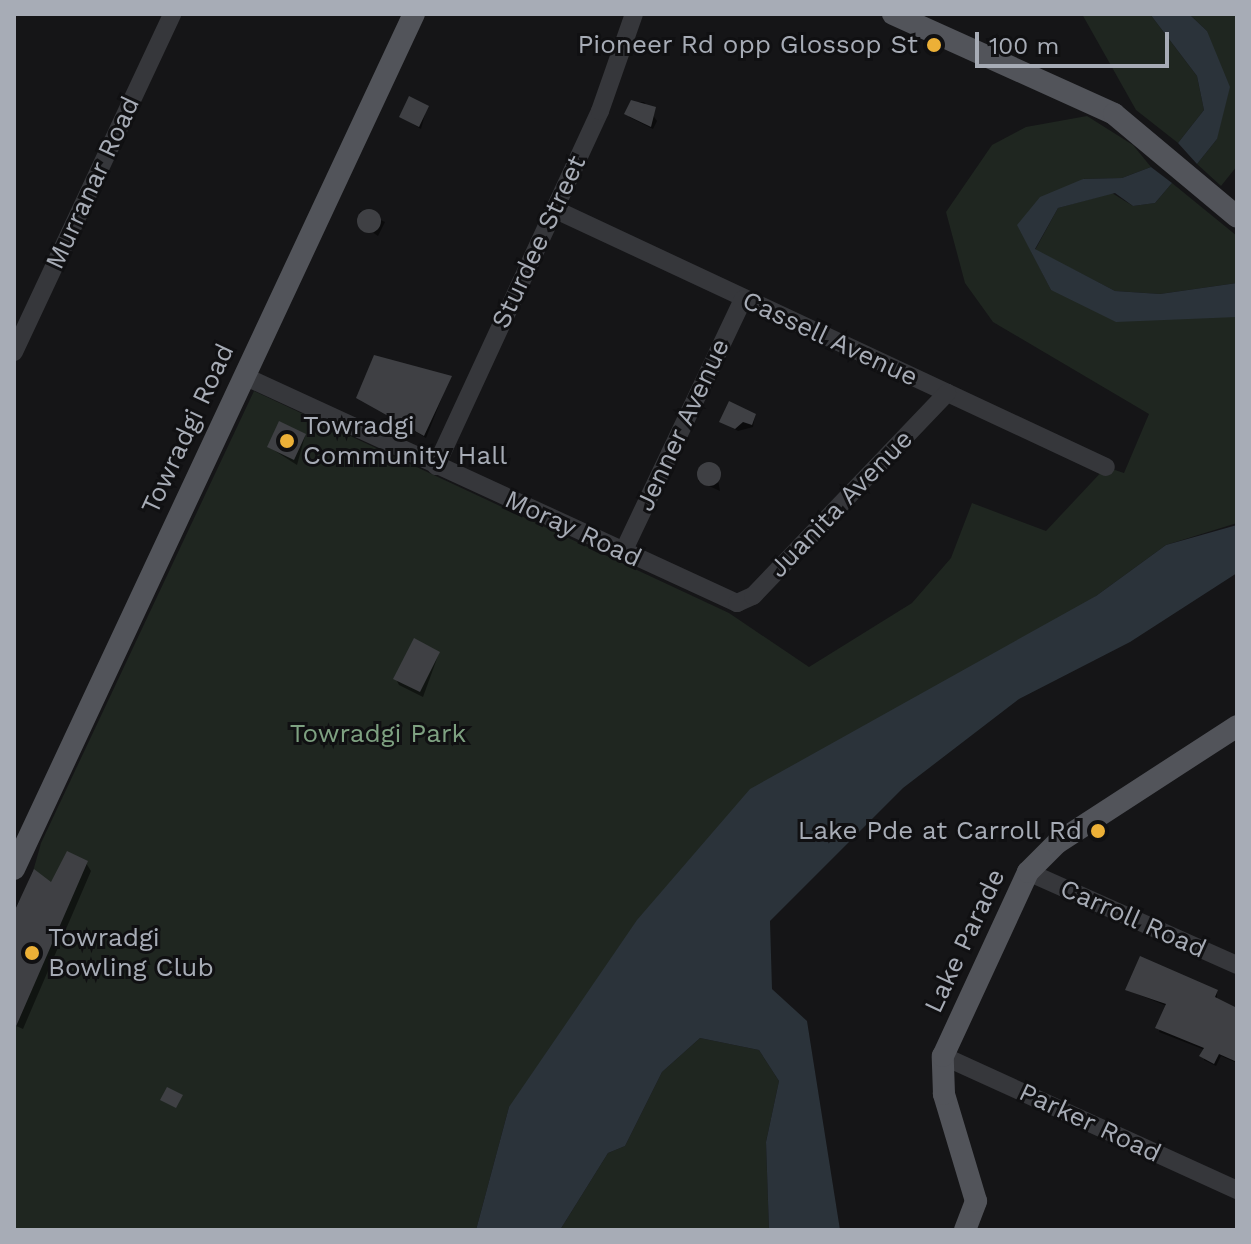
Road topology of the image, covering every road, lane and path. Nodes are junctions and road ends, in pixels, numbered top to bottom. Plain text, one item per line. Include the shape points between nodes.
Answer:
1 (172, 14) edge
2 (414, 14) edge
3 (634, 14) edge
4 (893, 14) edge
5 (554, 209) junction
6 (1237, 217) edge
7 (743, 299) junction
8 (14, 352) edge
9 (244, 376) junction
10 (947, 393) junction
11 (436, 466) junction
12 (1106, 467) dead end
13 (623, 552) junction
14 (727, 601) joint
15 (1237, 726) edge
16 (14, 869) edge
17 (1028, 872) junction
18 (1237, 965) edge
19 (943, 1056) junction
20 (1237, 1190) edge
21 (965, 1230) edge

1 - 8 street, Murranar Road
2 - 9 main road, Towradgi Road
3 - 5 street, Sturdee Street via 600,111
4 - 6 main road via 1097,104
5 - 7 street, Cassell Avenue
5 - 11 street, Sturdee Street
7 - 10 street, Cassell Avenue
7 - 13 street, Jenner Avenue
9 - 11 street, Moray Road
9 - 16 main road, Towradgi Road
10 - 12 street, Cassell Avenue
10 - 14 street, Juanita Avenue via 753,596
11 - 13 street, Moray Road
13 - 14 street, Moray Road
15 - 17 main road, Lake Parade via 1057,843
17 - 18 street, Carroll Road
17 - 19 main road, Lake Parade
19 - 20 street, Parker Road
19 - 21 main road, Lake Parade via 944,1094 976,1201

